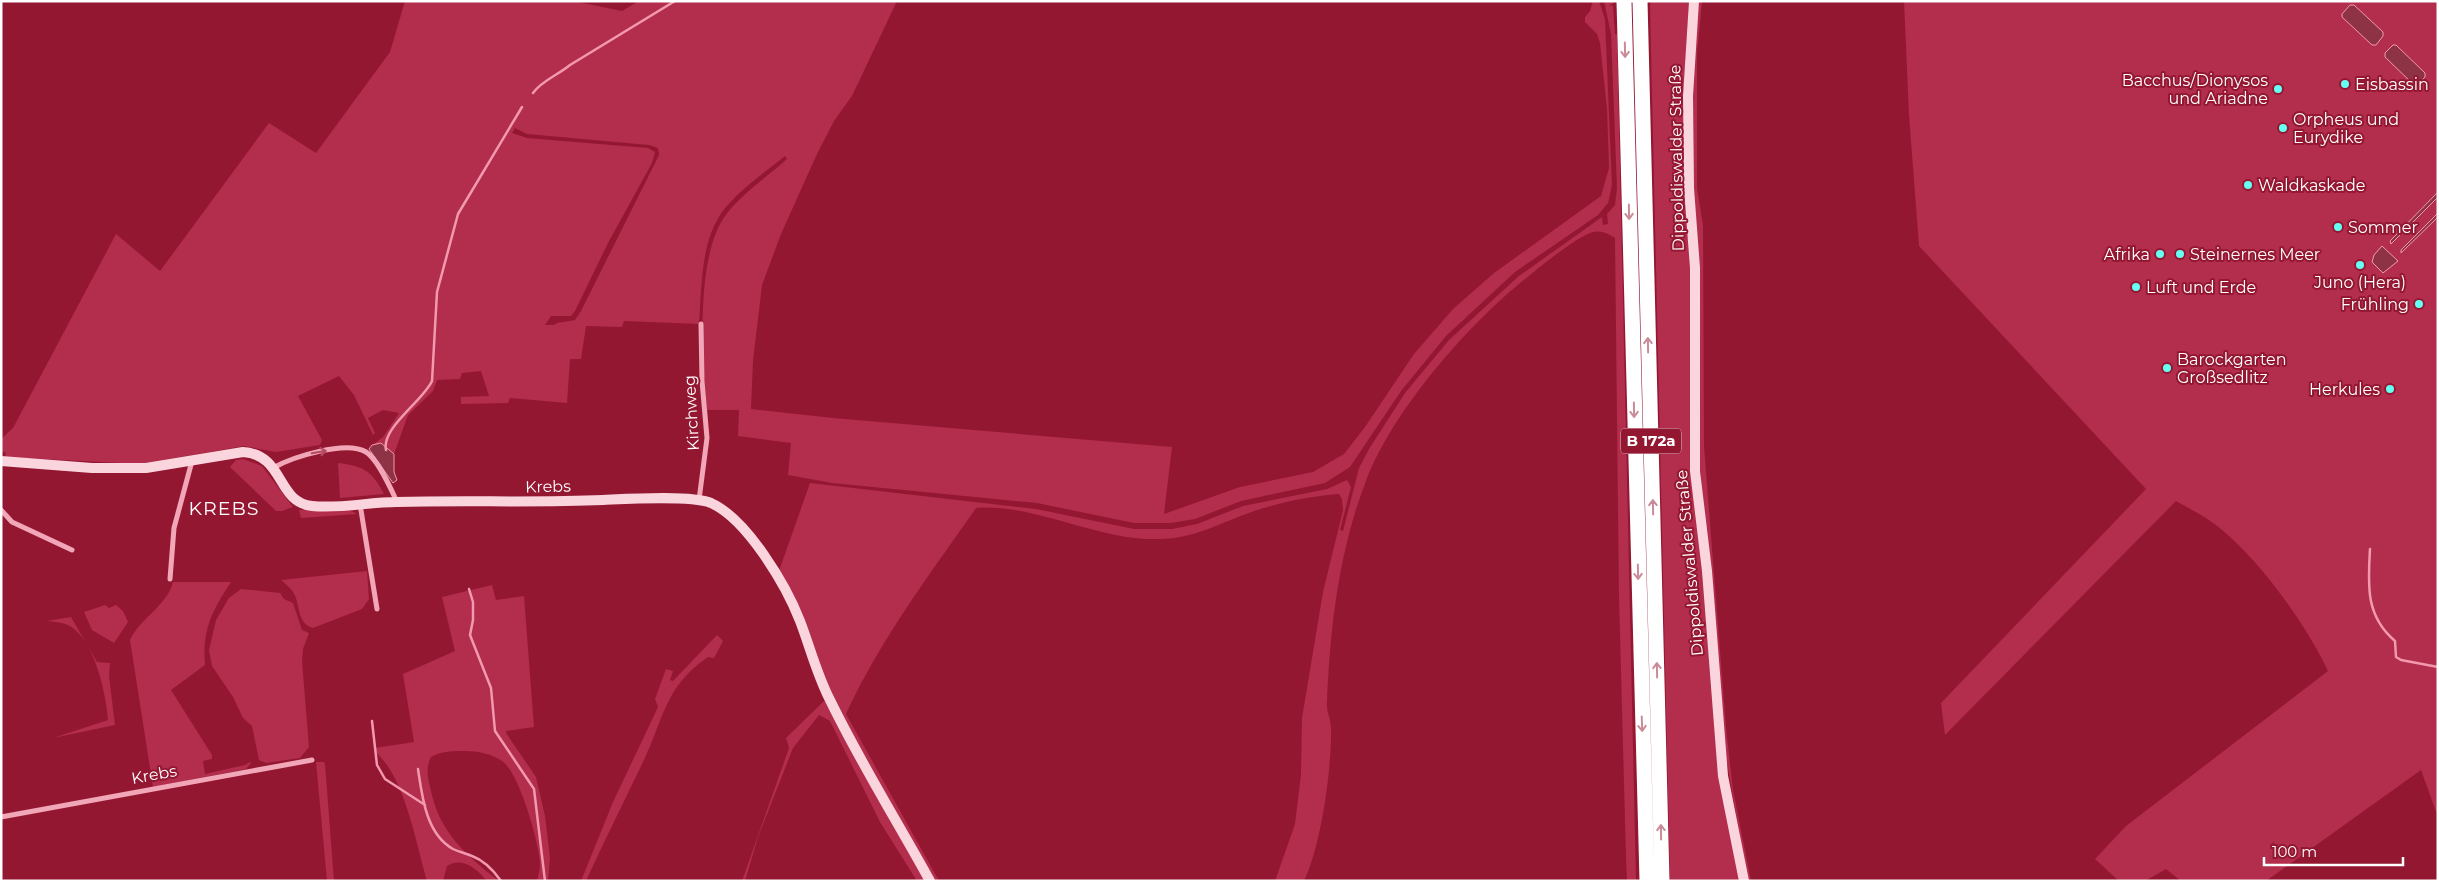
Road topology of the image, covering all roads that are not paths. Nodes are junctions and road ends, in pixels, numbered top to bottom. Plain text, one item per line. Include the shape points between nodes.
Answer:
1 (1624, 1) edge
2 (1640, 1) edge
3 (1694, 1) edge
4 (701, 324) dead end
5 (1, 461) edge
6 (192, 462) junction
7 (273, 468) junction
8 (699, 500) junction
9 (397, 502) junction
10 (360, 504) junction
11 (1, 510) edge
12 (72, 550) dead end
13 (170, 579) dead end
14 (377, 609) dead end
15 (312, 760) dead end
16 (1, 817) edge
17 (930, 881) edge
18 (1647, 881) edge
19 (1662, 881) edge
20 (1744, 881) edge

1 -> 18 highway, B 172a
19 -> 2 highway, B 172a
3 - 20 street, Dippoldiswalder Straße via 1688,96 1689,188 1695,268 1695,471 1724,776
4 - 8 street, Kirchweg via 707,438
5 - 6 street, Krebs via 92,468 146,468
6 - 7 street, Krebs via 253,452
6 - 13 street via 174,528
7 -> 9 street via 316,452 347,448 366,452
7 - 10 street, Krebs via 289,493 304,504
8 - 9 street, Krebs
8 - 17 street via 711,503 738,522 771,568 800,620 830,700
9 - 10 street, Krebs
10 - 14 street
11 - 12 street via 12,522
15 - 16 street, Krebs

